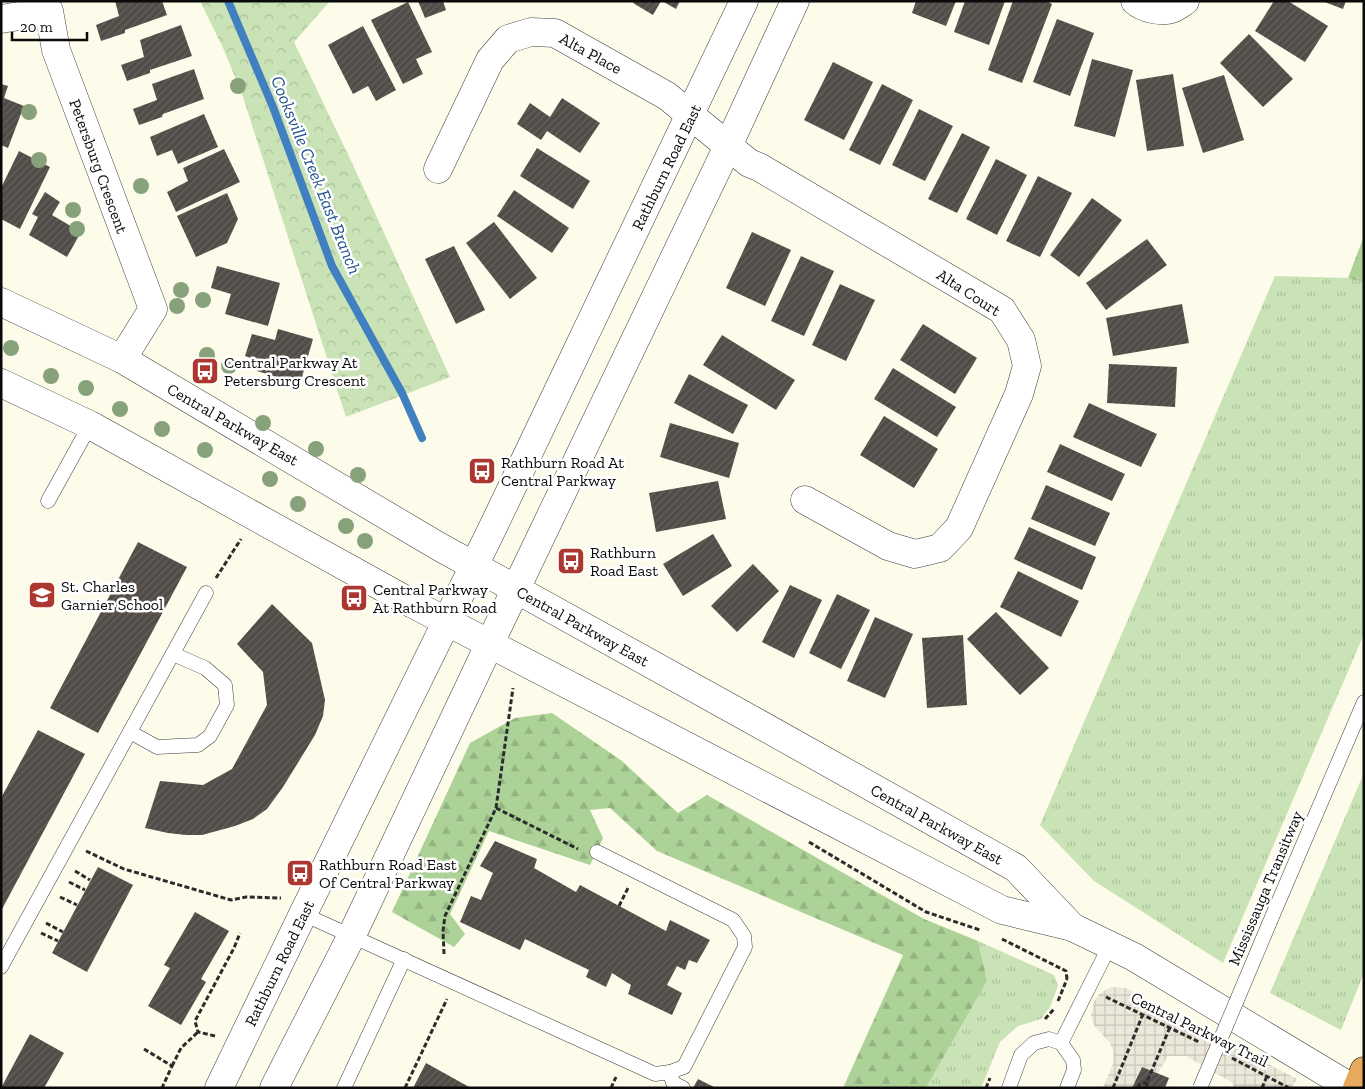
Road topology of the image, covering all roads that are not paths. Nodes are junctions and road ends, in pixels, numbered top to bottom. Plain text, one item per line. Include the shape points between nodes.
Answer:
1 (744, 1) edge
2 (794, 1) edge
3 (1135, 1) edge
4 (1185, 1) edge
5 (52, 6) edge
6 (1, 18) edge
7 (690, 115) junction
8 (728, 146) junction
9 (438, 169) dead end
10 (1, 302) edge
11 (122, 359) junction
12 (1, 383) edge
13 (90, 425) junction
14 (805, 500) dead end
15 (48, 501) dead end
16 (474, 565) junction
17 (515, 589) junction
18 (206, 593) road end
19 (446, 621) junction
20 (490, 643) junction
21 (173, 654) junction
22 (1364, 702) edge
23 (130, 732) junction
24 (597, 852) road end
25 (294, 906) junction
26 (1072, 927) junction
27 (352, 935) junction
28 (1110, 945) junction
29 (404, 959) junction
30 (1, 967) edge
31 (1062, 1043) junction
32 (1364, 1071) edge
33 (670, 1072) junction
34 (219, 1088) edge
35 (274, 1088) edge
36 (344, 1088) edge
37 (683, 1088) edge
38 (1009, 1088) edge
39 (1067, 1088) edge
40 (1200, 1088) edge
41 (1352, 1088) edge
42 (1357, 1088) edge

1 - 7 street, Rathburn Road East
2 - 8 street
3 - 4 street via 1156,10 1173,9
5 - 6 street, Petersburg Crescent
5 - 11 street, Petersburg Crescent via 56,50 153,309
7 - 8 street, Alta Court
7 - 9 street, Alta Place via 667,96 555,33 531,32 508,39 490,60
7 - 16 street, Rathburn Road East
8 - 14 street, Alta Court via 749,163 1002,310 1021,340 1027,366 1019,394 959,528 940,548 915,554 888,546
8 - 17 street
10 - 11 street, Central Parkway East
11 - 16 street, Central Parkway East
12 - 13 street, Central Parkway East
13 - 15 lane
13 - 19 street, Central Parkway East
16 - 17 street, Central Parkway East
16 - 19 street, Rathburn Road East
17 - 20 street
17 - 26 street, Central Parkway East via 1016,868
18 - 21 lane
19 - 20 street, Central Parkway East
19 - 25 street, Rathburn Road East
20 - 26 street, Central Parkway East via 1002,910
20 - 27 street
21 - 23 lane
21 - 23 lane via 205,668 225,685 227,705 210,736 198,745 156,747
22 - 40 lane, Mississauga Transitway, bridge
23 - 30 lane
24 - 33 lane via 733,920 744,936 745,947 684,1068
25 - 27 lane
25 - 34 street, Rathburn Road East
26 - 28 street, Central Parkway East
27 - 29 lane
27 - 35 street
28 - 31 lane
28 - 41 street, Central Parkway East
29 - 33 lane via 655,1074
29 - 36 lane
31 - 38 lane via 1049,1039 1034,1043 1021,1055
31 - 39 lane via 1073,1060 1074,1070
32 - 42 highway
33 - 37 lane via 673,1083

